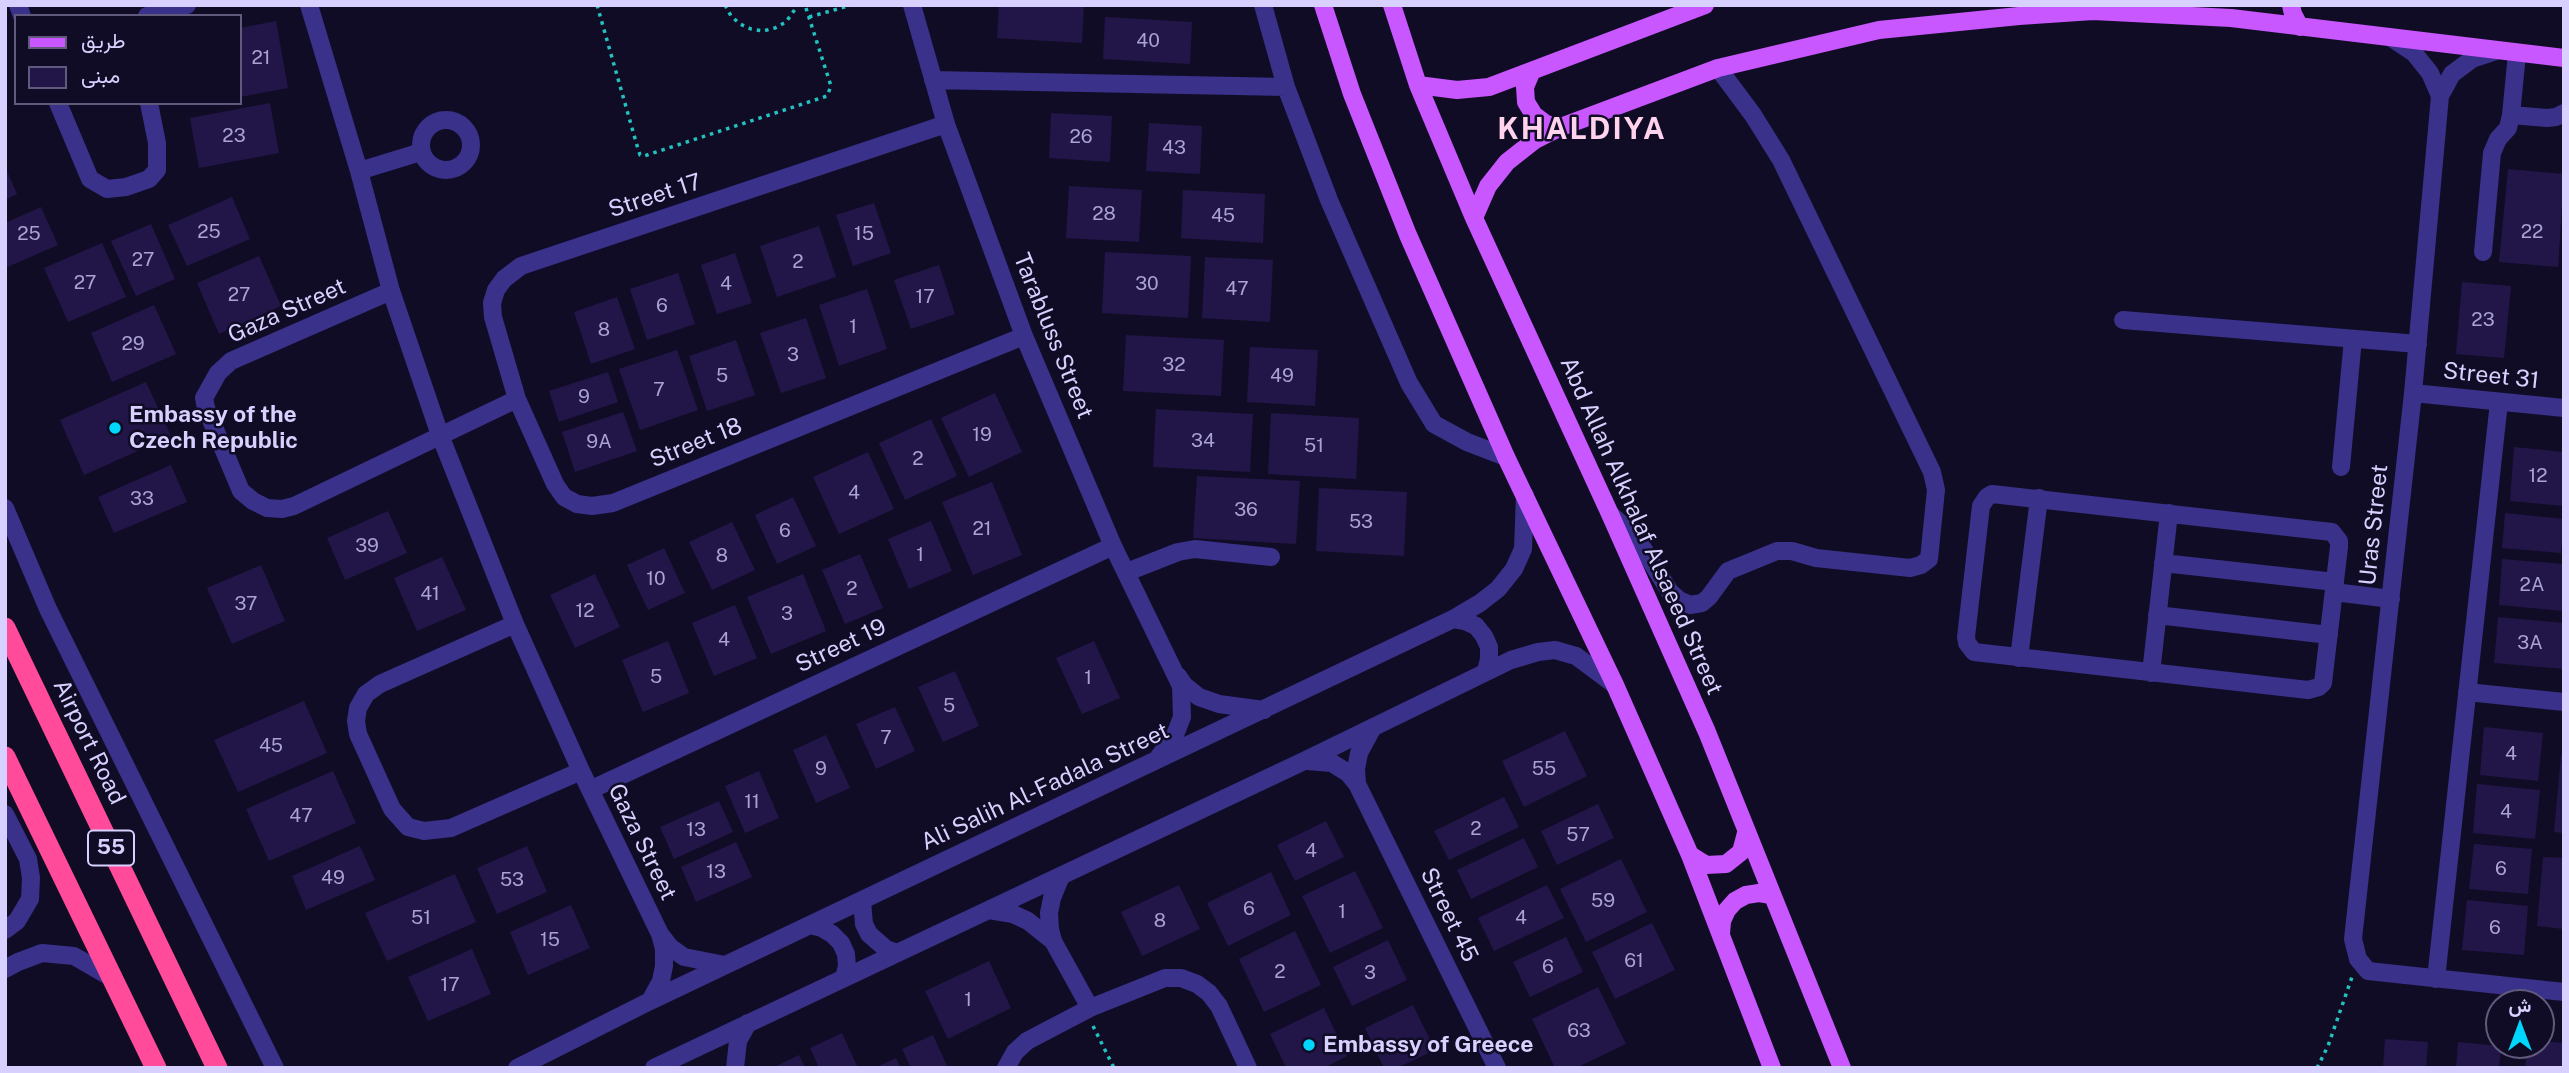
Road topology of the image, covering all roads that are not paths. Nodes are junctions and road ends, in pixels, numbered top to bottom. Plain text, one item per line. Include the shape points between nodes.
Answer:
1 (187, 5) edge
2 (309, 5) edge
3 (912, 5) edge
4 (1263, 5) edge
5 (1323, 5) edge
6 (1392, 5) edge
7 (1705, 5) edge
8 (2246, 5) edge
9 (2291, 5) edge
10 (154, 14) edge
11 (2231, 18) junction
12 (2300, 27) junction
13 (2393, 39) junction
14 (2496, 51) junction
15 (2517, 54) junction
16 (2564, 58) edge
17 (1717, 68) junction
18 (1531, 73) junction
19 (933, 80) junction
20 (1418, 85) junction
21 (1286, 87) junction
22 (2440, 96) junction
23 (59, 105) edge
24 (149, 105) edge
25 (2564, 113) edge
26 (2511, 115) junction
27 (946, 124) junction
28 (1561, 127) junction
29 (421, 152) dead end
30 (359, 171) junction
31 (1474, 218) junction
32 (2483, 253) dead end
33 (391, 291) junction
34 (2123, 320) dead end
35 (1024, 336) junction
36 (2353, 339) junction
37 (2418, 344) junction
38 (2413, 393) junction
39 (517, 399) junction
40 (2499, 401) junction
41 (2564, 408) edge
42 (440, 435) junction
43 (1506, 457) junction
44 (2341, 467) dead end
45 (1525, 495) junction
46 (2039, 498) junction
47 (5, 508) edge
48 (2169, 513) junction
49 (1610, 514) junction
50 (1113, 546) junction
51 (1271, 557) dead end
52 (2163, 563) junction
53 (1127, 572) junction
54 (2335, 587) junction
55 (2390, 599) junction
56 (2157, 615) junction
57 (1453, 618) junction
58 (515, 624) junction
59 (5, 628) edge
60 (2329, 635) junction
61 (2019, 658) junction
62 (1486, 671) junction
63 (1177, 673) junction
64 (2151, 673) junction
65 (1615, 685) junction
66 (2467, 692) junction
67 (2564, 702) edge
68 (1265, 710) junction
69 (1373, 727) junction
70 (5, 757) edge
71 (1304, 761) junction
72 (1154, 762) junction
73 (581, 771) junction
74 (1357, 784) junction
75 (590, 790) junction
76 (5, 814) edge
77 (1746, 833) junction
78 (1690, 855) junction
79 (1062, 876) junction
80 (1771, 895) junction
81 (862, 901) junction
82 (989, 910) junction
83 (810, 925) junction
84 (5, 930) edge
85 (660, 934) junction
86 (1721, 934) junction
87 (1053, 941) junction
88 (897, 953) junction
89 (725, 965) junction
90 (5, 970) edge
91 (112, 978) junction
92 (844, 978) junction
93 (2436, 979) junction
94 (2564, 992) edge
95 (650, 1001) junction
96 (1088, 1009) junction
97 (748, 1023) junction
98 (1490, 1066) edge
99 (521, 1067) edge
100 (656, 1067) edge
101 (156, 1068) edge
102 (216, 1068) edge
103 (275, 1068) edge
104 (680, 1068) edge
105 (735, 1068) edge
106 (1006, 1068) edge
107 (1248, 1068) edge
108 (1772, 1068) edge
109 (1842, 1068) edge

1 - 10 street
2 - 30 street, Gaza Street
3 - 19 street, Tarabluss Street
4 - 21 street
5 - 43 main road via 1352,94 1408,235
6 - 20 main road, Abd Allah Alkhalaf Alsaeed Street
7 - 18 main road
8 - 11 main road
9 - 12 main road
11 - 12 main road
11 - 17 main road via 2093,11 2007,17 1879,30
12 - 13 main road
13 - 14 main road
13 - 22 street via 2414,53
14 - 15 main road
14 - 22 street via 2472,59 2452,74
15 - 16 main road
15 - 26 street
17 - 28 main road
17 - 49 street via 1781,160 1932,472 1936,490 1929,559 1910,568 1777,551 1728,570 1709,597 1690,605 1670,592 1636,537
18 - 20 main road via 1489,87 1457,90
18 - 28 main road via 1525,87 1526,102 1546,124
19 - 21 street
19 - 27 street, Tarabluss Street
20 - 31 main road, Abd Allah Alkhalaf Alsaeed Street
21 - 43 street via 1329,200 1409,383 1434,424
22 - 37 street, Uras Street
23 - 24 street via 90,179 107,189 149,179 157,170
25 - 26 street via 2547,118
26 - 32 street via 2492,153
27 - 35 street, Tarabluss Street
27 - 39 street, Street 17 via 521,266 504,279 492,303
28 - 31 main road via 1507,162 1488,186
29 - 30 street
30 - 33 street, Gaza Street
31 - 49 main road, Abd Allah Alkhalaf Alsaeed Street
33 - 42 street, Gaza Street
33 - 42 street, Gaza Street via 231,362 209,386 205,408 241,491 267,508 294,506
34 - 36 street
35 - 39 street, Street 18 via 613,503 592,506 564,497
35 - 50 street, Tarabluss Street
36 - 37 street
36 - 44 street
37 - 38 street, Uras Street
38 - 40 street, Street 31
38 - 55 street, Uras Street
39 - 42 street
40 - 41 street, Street 31
40 - 66 street
42 - 58 street, Gaza Street
43 - 45 main road
45 - 57 street, Ali Salih Al-Fadala Street via 1523,549 1514,569 1498,589
45 - 65 main road
46 - 48 street
46 - 61 street
46 - 61 street via 1992,494 1982,506 1967,643 1974,652
47 - 103 street via 48,609
48 - 52 street
48 - 54 street via 2332,532 2339,541
49 - 77 main road, Abd Allah Alkhalaf Alsaeed Street via 1707,732
50 - 53 street, Tarabluss Street
50 - 75 street, Street 19
51 - 53 street via 1195,549
52 - 54 street
52 - 56 street
53 - 63 street, Tarabluss Street
54 - 55 street
54 - 60 street
55 - 93 street, Uras Street via 2353,939 2358,959 2368,971
56 - 60 street
56 - 64 street
57 - 62 street via 1476,626 1484,636 1489,647
57 - 68 street, Ali Salih Al-Fadala Street
58 - 73 street, Gaza Street
58 - 73 street, Gaza Street via 380,684 366,694 358,708 358,734 392,809 408,827 424,831 451,828
59 - 102 highway, Airport Road / 55
60 - 64 street via 2324,678 2314,690
61 - 64 street
62 - 65 street via 1555,650 1576,656
62 - 69 street
63 - 68 street, Tarabluss Street via 1199,697
63 - 72 street, Tarabluss Street via 1182,717
65 - 78 main road
66 - 67 street
66 - 93 street
68 - 72 street, Ali Salih Al-Fadala Street
69 - 71 street
69 - 74 street via 1359,753
70 - 91 highway, 55
71 - 74 street, Street 45 via 1332,763
71 - 79 street
72 - 81 street, Ali Salih Al-Fadala Street
73 - 75 street, Gaza Street
74 - 98 street, Street 45
75 - 85 street, Gaza Street
76 - 84 street via 28,859 31,878 30,900
77 - 78 main road via 1741,852 1726,864 1706,865
77 - 80 main road, Abd Allah Alkhalaf Alsaeed Street
78 - 86 main road
79 - 82 street
79 - 87 street via 1049,913
80 - 86 main road via 1746,895 1735,901 1722,921
80 - 109 main road, Abd Allah Alkhalaf Alsaeed Street
81 - 83 street, Ali Salih Al-Fadala Street
81 - 88 street via 869,934
82 - 87 street via 1028,921
82 - 88 street
83 - 89 street, Ali Salih Al-Fadala Street
83 - 92 street via 841,943 846,954
85 - 89 street, Gaza Street via 684,957
85 - 95 street, Gaza Street via 664,965
86 - 108 main road
87 - 96 street
88 - 92 street
89 - 95 street, Ali Salih Al-Fadala Street
90 - 91 street via 42,953 74,956
91 - 101 highway, 55
92 - 97 street
93 - 94 street
95 - 99 street, Ali Salih Al-Fadala Street
96 - 106 street via 1027,1041
96 - 107 street via 1165,978 1189,981 1209,993 1219,1006
97 - 100 street
97 - 105 street via 738,1041
100 - 104 street

